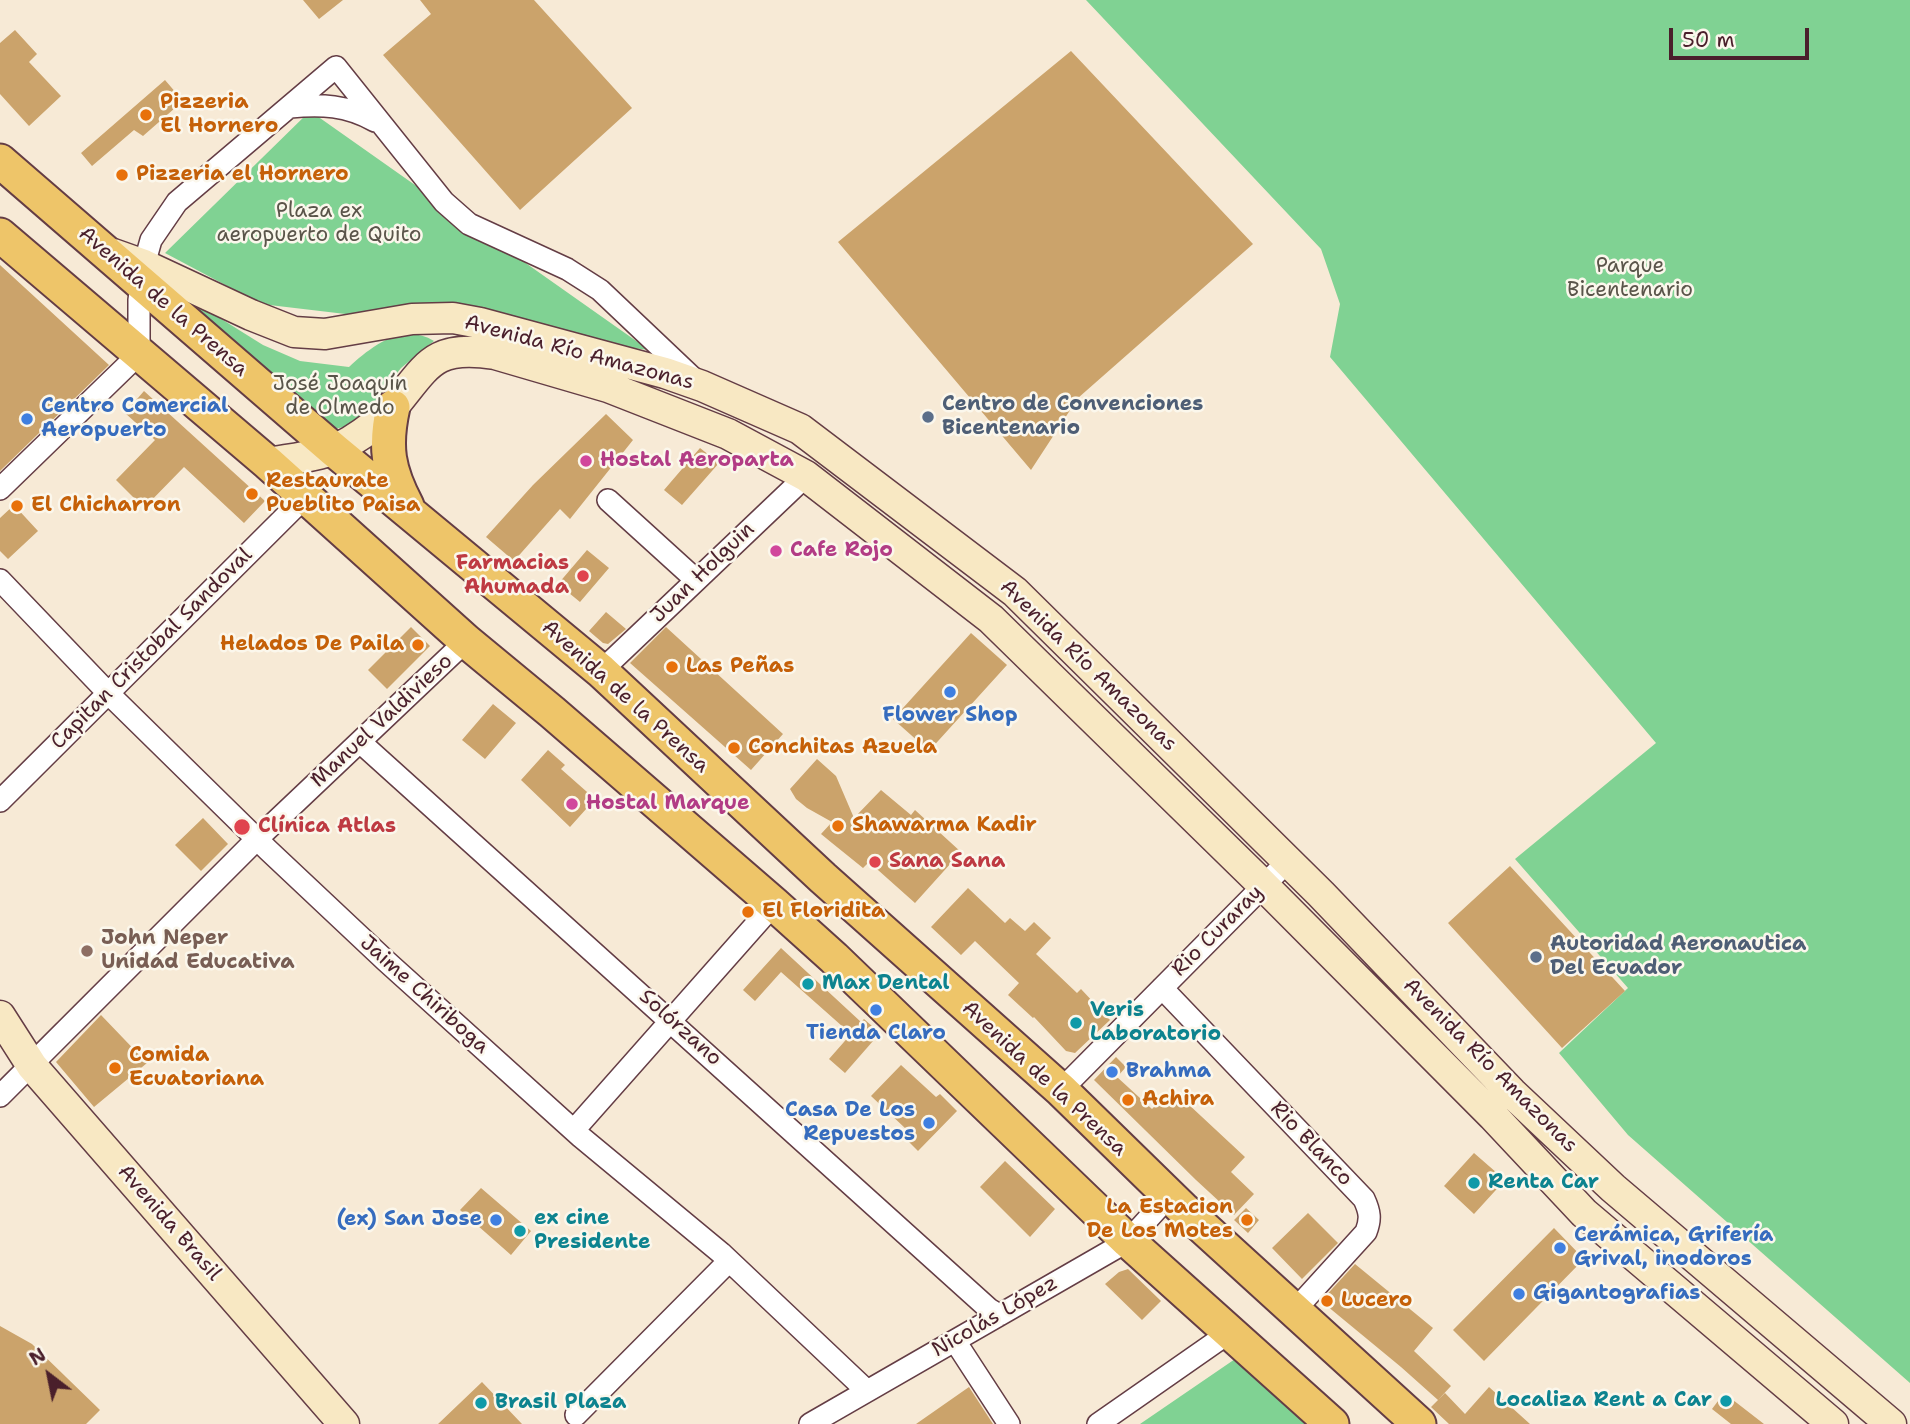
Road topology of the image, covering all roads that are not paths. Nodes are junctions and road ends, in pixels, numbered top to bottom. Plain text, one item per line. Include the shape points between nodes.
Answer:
1 (290, 107) junction
2 (380, 123) junction
3 (0, 161) edge
4 (0, 234) edge
5 (142, 283) junction
6 (138, 345) junction
7 (702, 386) junction
8 (393, 407) junction
9 (330, 451) junction
10 (272, 463) junction
11 (806, 476) junction
12 (0, 489) edge
13 (304, 498) junction
14 (608, 500) dead end
15 (409, 512) junction
16 (695, 579) junction
17 (0, 580) edge
18 (466, 641) junction
19 (601, 671) junction
20 (108, 692) junction
21 (360, 742) junction
22 (0, 801) edge
23 (257, 839) junction
24 (1288, 861) junction
25 (1263, 886) junction
26 (774, 904) junction
27 (1162, 988) junction
28 (0, 1016) edge
29 (670, 1020) junction
30 (32, 1066) junction
31 (1061, 1090) junction
32 (1512, 1093) junction
33 (0, 1096) edge
34 (1493, 1116) junction
35 (573, 1130) junction
36 (1169, 1196) junction
37 (1128, 1241) junction
38 (729, 1261) junction
39 (1295, 1310) junction
40 (999, 1315) junction
41 (1230, 1332) junction
42 (954, 1340) junction
43 (867, 1391) junction
44 (576, 1415) dead end
45 (1878, 1420) edge
46 (344, 1424) edge
47 (810, 1424) edge
48 (1009, 1424) edge
49 (1098, 1424) edge
50 (1332, 1424) edge
51 (1419, 1424) edge
52 (1833, 1424) edge

1 - 2 street via 347,108
1 - 2 street via 336,67
1 - 5 street via 177,202 151,240
2 - 7 street via 444,202 469,224 567,269 600,290
3 - 5 main road, Avenida de la Prensa
4 - 6 main road
5 - 6 street
5 - 7 main road, Avenida Río Amazonas via 294,332 325,334 412,319 453,318 525,334
5 - 9 main road, Avenida de la Prensa
6 - 10 main road
6 - 12 street
7 - 24 main road, Avenida Río Amazonas via 800,429 1014,592
8 - 9 main road, Avenida Río Amazonas via 366,431
8 - 11 main road, Avenida Río Amazonas via 414,378 436,360 462,351 495,354 655,404 728,434
8 - 15 main road via 388,460
9 - 10 main road, Avenida Río Amazonas
9 - 15 main road, Avenida de la Prensa
10 - 13 main road
11 - 16 street, Juan Holguin
11 - 25 main road, Avenida Río Amazonas via 991,619
13 - 18 main road
13 - 20 street, Capitan Cristobal Sandoval
14 - 16 street
15 - 19 main road, Avenida de la Prensa
16 - 19 street, Juan Holguin
17 - 20 street, Jaime Chiriboga
18 - 21 street, Manuel Valdivieso
18 - 26 main road
19 - 31 main road, Avenida de la Prensa via 823,878
20 - 22 street, Capitan Cristobal Sandoval
20 - 23 street, Jaime Chiriboga
21 - 23 street, Manuel Valdivieso
21 - 29 street, Solórzano
23 - 30 street, Manuel Valdivieso
23 - 35 street, Jaime Chiriboga
24 - 25 street, Rio Curaray
24 - 32 main road, Avenida Río Amazonas
25 - 27 street, Rio Curaray
25 - 34 main road, Avenida Río Amazonas
26 - 29 street
26 - 37 main road
27 - 31 street, Rio Curaray
27 - 39 street, Rio Blanco via 1368,1208 1371,1218 1366,1232
28 - 30 main road, Avenida Brasil
29 - 35 street
29 - 40 street, Solórzano
30 - 33 street, Manuel Valdivieso
30 - 46 main road, Avenida Brasil
31 - 36 main road, Avenida de la Prensa
32 - 34 main road
32 - 45 main road, Avenida Río Amazonas
34 - 52 main road, Avenida Río Amazonas via 1584,1213
35 - 38 street, Jaime Chiriboga
36 - 37 street, Nicolás López
36 - 39 main road, Avenida de la Prensa
37 - 40 street, Nicolás López
37 - 41 main road
38 - 43 street, Jaime Chiriboga
38 - 44 street
39 - 51 main road, Avenida de la Prensa
40 - 42 street, Nicolás López
41 - 49 street
41 - 50 main road
42 - 43 street, Nicolás López
42 - 48 street
43 - 47 street, Nicolás López

